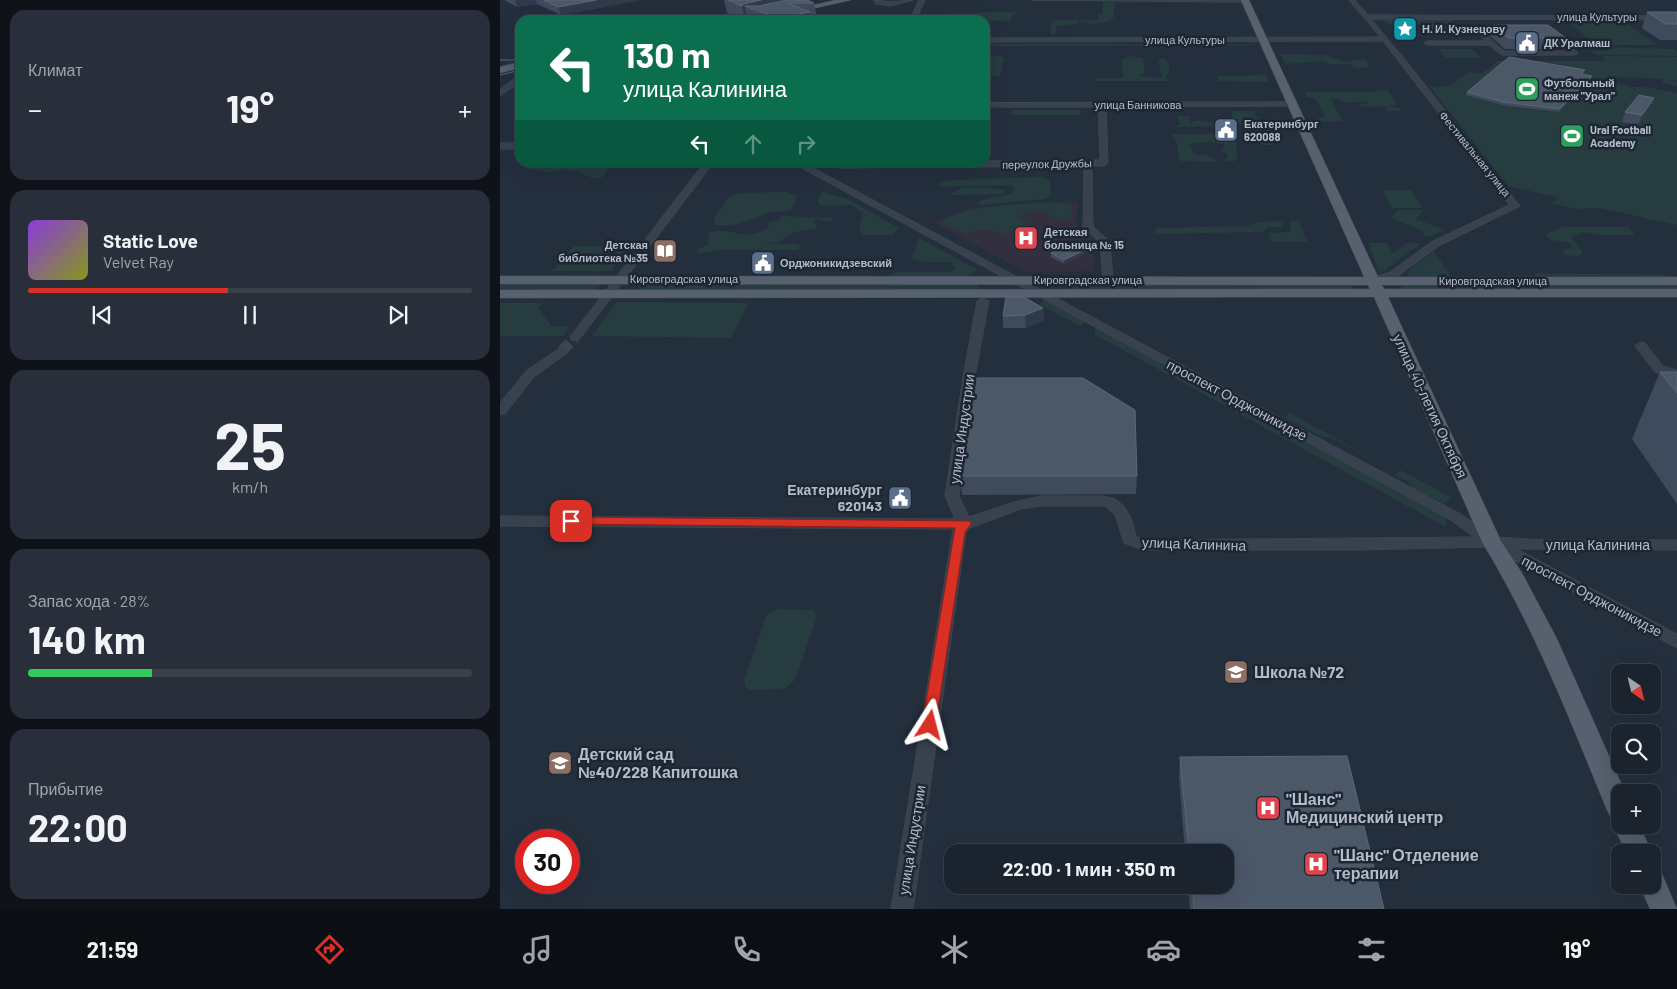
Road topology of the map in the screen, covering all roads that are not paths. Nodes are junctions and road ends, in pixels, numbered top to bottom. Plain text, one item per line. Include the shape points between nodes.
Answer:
1 (836, 0) edge
2 (847, 0) edge
3 (877, 0) edge
4 (910, 0) edge
5 (922, 0) edge
6 (1034, 0) edge
7 (1244, 0) edge
8 (1352, 0) edge
9 (764, 15) edge
10 (775, 15) edge
11 (914, 15) edge
12 (1367, 17) junction
13 (1677, 18) edge
14 (1386, 24) dead end
15 (1467, 28) junction
16 (1518, 32) edge
17 (1538, 32) edge
18 (1385, 39) junction
19 (990, 42) edge
20 (1262, 42) junction
21 (1375, 43) dead end
22 (1427, 43) dead end
23 (1489, 43) junction
24 (515, 67) edge
25 (500, 70) edge
26 (515, 74) edge
27 (500, 75) edge
28 (515, 82) edge
29 (500, 94) edge
30 (1291, 104) junction
31 (990, 105) edge
32 (1102, 105) junction
33 (500, 146) edge
34 (515, 146) edge
35 (990, 164) edge
36 (1088, 164) junction
37 (706, 167) edge
38 (805, 167) edge
39 (838, 167) edge
40 (825, 178) junction
41 (620, 279) junction
42 (500, 280) edge
43 (1016, 280) junction
44 (1108, 280) junction
45 (1677, 281) edge
46 (1376, 287) junction
47 (1677, 293) edge
48 (500, 294) edge
49 (609, 294) junction
50 (1041, 294) junction
51 (984, 301) dead end
52 (575, 338) tunnel mouth
53 (1641, 346) dead end
54 (562, 351) tunnel mouth
55 (1677, 374) edge
56 (500, 411) edge
57 (500, 521) edge
58 (965, 524) junction
59 (1492, 542) junction
60 (1677, 545) edge
61 (1677, 642) edge
62 (1611, 790) edge
63 (1657, 894) edge
64 (902, 909) edge
65 (1664, 909) edge

1 - 9 main road
2 - 10 main road
3 - 4 street via 889,4
5 - 11 street
6 - 7 street
7 - 20 main road, улица 40-летия Октября
8 - 12 street, Фестивальная улица
12 - 15 street, улица Культуры
12 - 18 street, Фестивальная улица
13 - 15 street, улица Культуры
14 - 15 street
15 - 16 street
15 - 23 street
17 - 23 street via 1548,32 1575,53 1503,54
18 - 20 street, улица Культуры
18 - 46 street, Фестивальная улица via 1515,206 1435,244
19 - 20 street, улица Культуры
20 - 21 street, улица Культуры
20 - 30 main road, улица 40-летия Октября
22 - 23 street
24 - 25 main road
26 - 27 main road
28 - 29 street
30 - 32 street, улица Банникова
30 - 46 main road, улица 40-летия Октября
31 - 32 street, улица Банникова
32 - 36 street, переулок Дружбы via 1104,163
33 - 34 street
35 - 36 street, переулок Дружбы
36 - 44 street via 1088,227 1105,242
37 - 41 street
38 - 40 street, проспект Орджоникидзе
39 - 40 street
40 - 43 street, проспект Орджоникидзе
41 - 42 main road, Кировградская улица
41 - 43 main road, Кировградская улица
41 - 49 street
43 - 44 main road, Кировградская улица
43 - 50 street, проспект Орджоникидзе
44 - 46 main road, Кировградская улица
45 - 46 main road, Кировградская улица
46 - 47 main road, Кировградская улица
46 - 50 main road, Кировградская улица
46 - 59 main road, улица 40-летия Октября
48 - 49 main road, Кировградская улица
49 - 50 main road, Кировградская улица
49 - 52 street
50 - 59 street, проспект Орджоникидзе via 1454,516
51 - 58 street, улица Индустрии via 952,496
53 - 55 street via 1659,369
54 - 56 street via 530,374
57 - 58 street, улица Калинина
58 - 59 street, улица Калинина via 1019,505 1042,501 1103,501 1112,502 1120,509 1130,539 1142,545
58 - 64 street, улица Индустрии via 959,531
59 - 60 street, улица Калинина via 1544,546
59 - 61 street, проспект Орджоникидзе
59 - 62 main road, улица 40-летия Октября via 1522,591
63 - 65 main road

